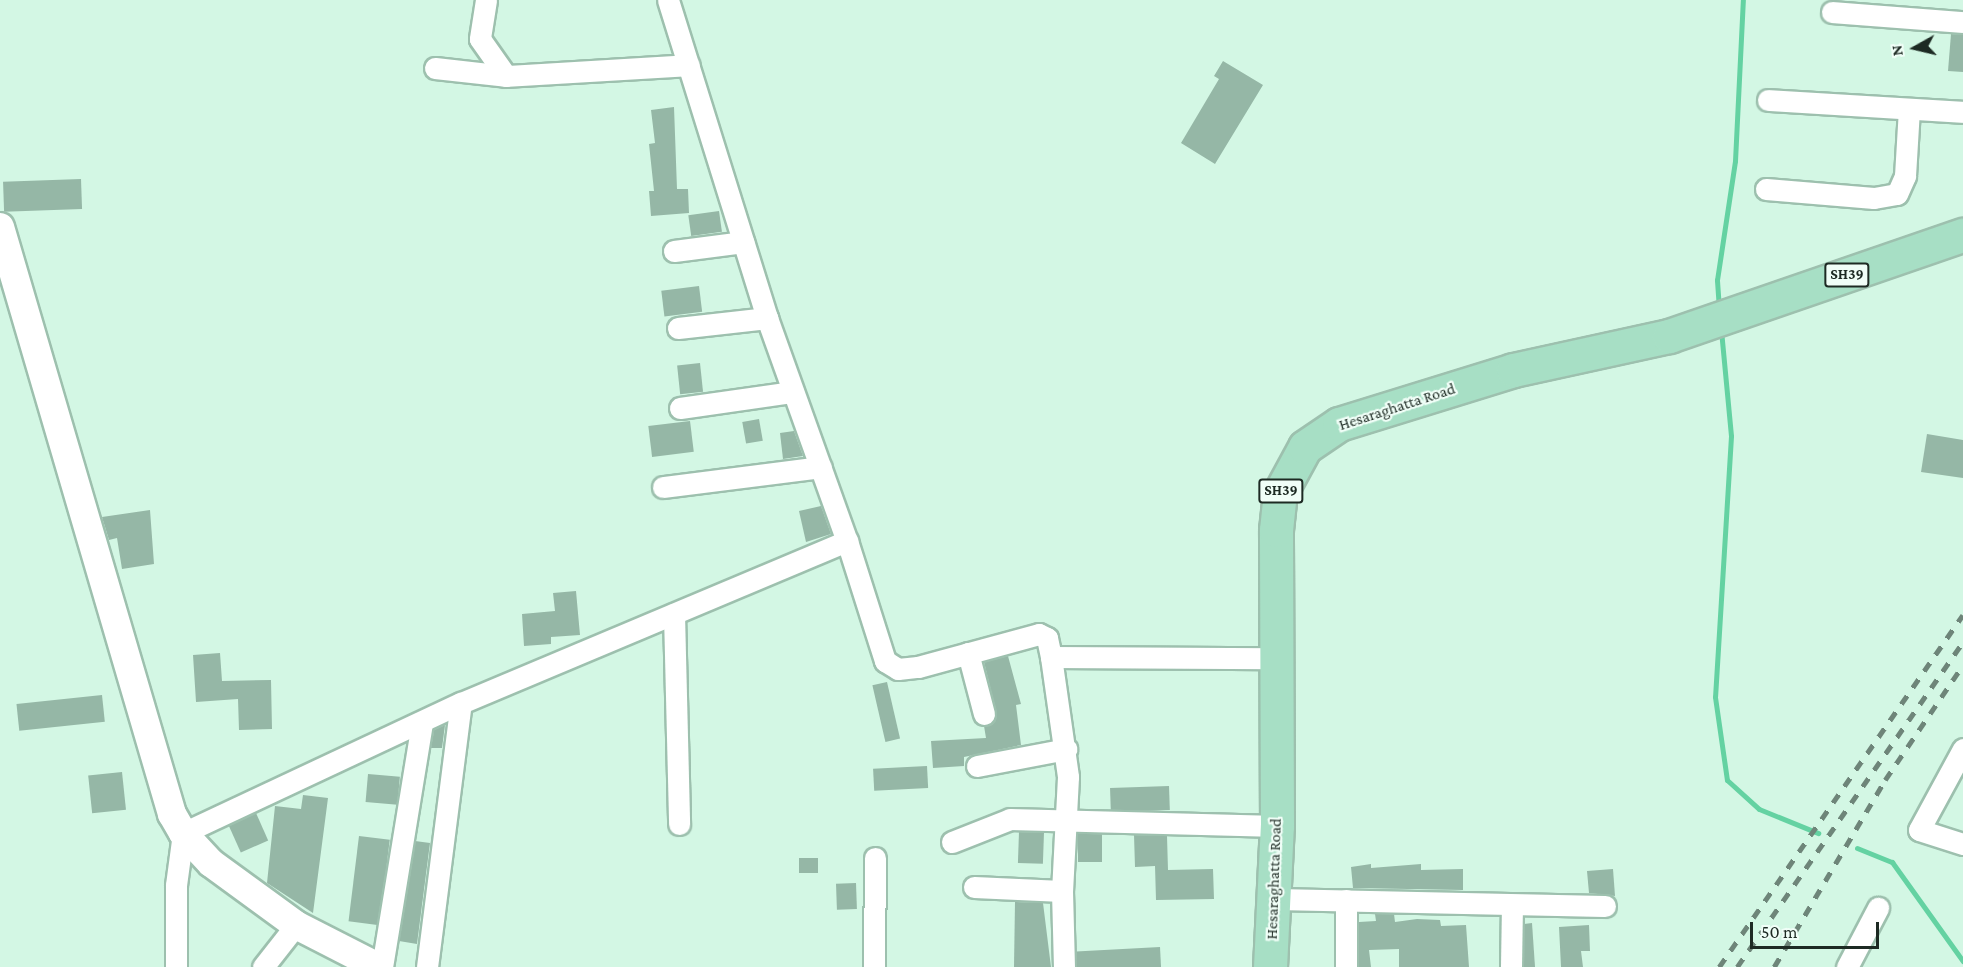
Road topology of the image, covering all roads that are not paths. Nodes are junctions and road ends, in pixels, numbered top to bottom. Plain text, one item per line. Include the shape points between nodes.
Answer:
1 (486, 0) edge
2 (668, 0) edge
3 (1832, 12) dead end
4 (1963, 22) edge
5 (689, 65) junction
6 (435, 68) dead end
7 (506, 76) junction
8 (1768, 100) dead end
9 (1909, 109) junction
10 (1963, 112) edge
11 (1766, 189) dead end
12 (0, 227) edge
13 (1963, 236) edge
14 (743, 242) junction
15 (674, 251) dead end
16 (767, 318) junction
17 (678, 328) dead end
18 (793, 392) junction
19 (680, 408) dead end
20 (821, 467) junction
21 (663, 487) dead end
22 (848, 541) junction
23 (674, 614) junction
24 (968, 653) junction
25 (1051, 657) junction
26 (1274, 658) junction
27 (461, 703) junction
28 (984, 714) dead end
29 (422, 722) junction
30 (1066, 749) junction
31 (1962, 754) edge
32 (977, 766) dead end
33 (1066, 821) junction
34 (679, 824) dead end
35 (1277, 826) junction
36 (183, 833) junction
37 (952, 842) dead end
38 (1963, 844) edge
39 (874, 858) dead end
40 (974, 887) dead end
41 (1062, 891) junction
42 (1275, 899) junction
43 (1346, 900) junction
44 (1512, 905) junction
45 (1605, 906) dead end
46 (1878, 908) dead end
47 (296, 925) junction
48 (375, 966) edge
49 (176, 967) edge
50 (263, 967) edge
51 (427, 967) edge
52 (874, 967) edge
53 (1064, 967) edge
54 (1270, 967) edge
55 (1346, 967) edge
56 (1511, 967) edge
57 (1847, 967) edge

1 - 7 street via 480,39
2 - 5 street
3 - 4 street
5 - 7 street
5 - 14 street
6 - 7 street
8 - 9 street
9 - 10 street
9 - 11 street via 1905,176 1897,194 1874,198
12 - 36 street via 152,752 172,814
13 - 26 main road, Hesaraghatta Road / SH39 via 1669,336 1491,376 1339,424 1305,447 1280,493
14 - 15 street
14 - 16 street
16 - 17 street
16 - 18 street
18 - 19 street
18 - 20 street
20 - 21 street
20 - 22 street
22 - 23 street
22 - 24 street via 885,661 898,669
23 - 27 street
23 - 34 street
24 - 25 street via 1039,634 1047,638
24 - 28 street
25 - 26 street
25 - 30 street
26 - 35 main road, Hesaraghatta Road / SH39
27 - 29 street
27 - 51 street
29 - 36 street
29 - 48 street
30 - 32 street
30 - 33 street
31 - 38 street via 1919,830
33 - 35 street
33 - 37 street via 1010,819
33 - 41 street
35 - 42 main road, Hesaraghatta Road / SH39
36 - 47 street via 211,863
36 - 49 street via 176,885
39 - 52 street
40 - 41 street
41 - 53 street
42 - 43 street
42 - 54 main road, Hesaraghatta Road / SH39
43 - 44 street
43 - 55 street
44 - 45 street
44 - 56 street
46 - 57 street
47 - 48 street
47 - 50 street

